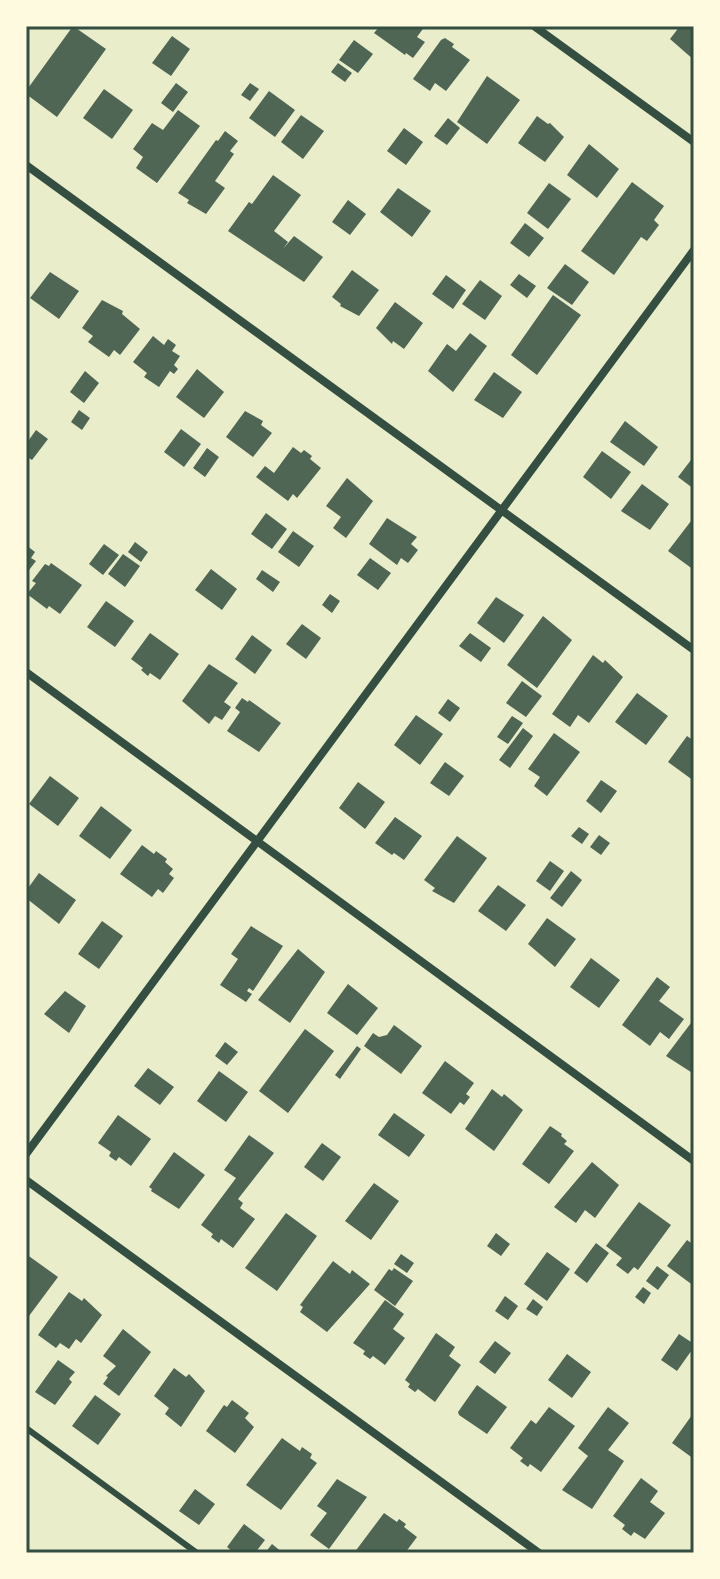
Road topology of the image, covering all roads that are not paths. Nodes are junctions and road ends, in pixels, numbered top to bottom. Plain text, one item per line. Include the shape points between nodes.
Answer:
1 (534, 26) edge
2 (694, 142) edge
3 (26, 165) edge
4 (694, 250) edge
5 (502, 510) junction
6 (694, 650) edge
7 (26, 672) edge
8 (258, 841) junction
9 (26, 1154) edge
10 (694, 1161) edge
11 (26, 1180) edge
12 (26, 1428) edge
13 (197, 1553) edge
14 (539, 1553) edge

1 - 2 street
3 - 5 street
4 - 5 street
5 - 6 street
5 - 8 street
7 - 8 street
8 - 9 street
8 - 10 street
11 - 14 street
12 - 13 lane

